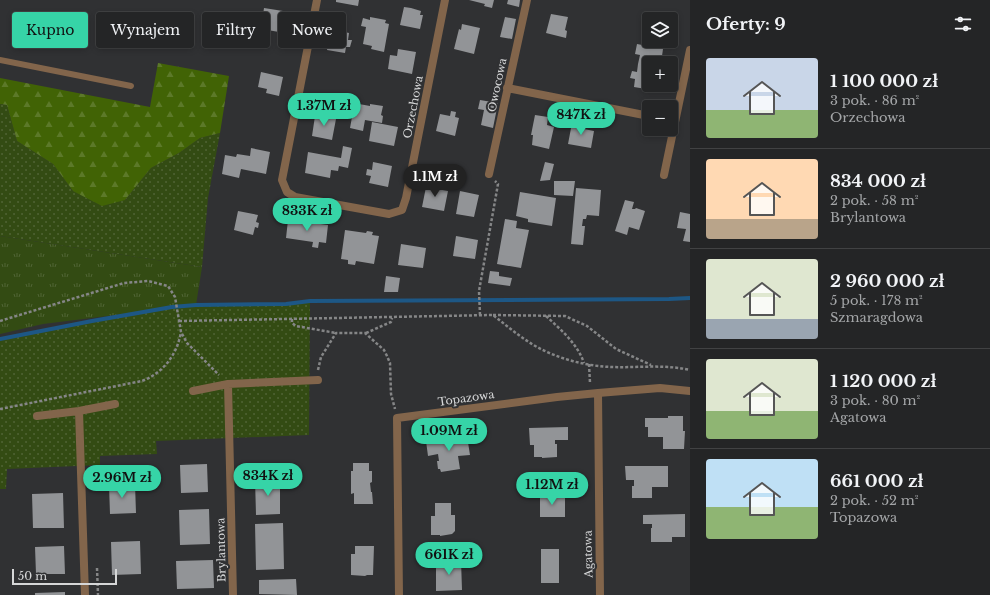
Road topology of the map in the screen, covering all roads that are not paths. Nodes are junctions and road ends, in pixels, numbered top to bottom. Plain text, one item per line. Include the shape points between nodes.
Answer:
1 (317, 0) edge
2 (445, 0) edge
3 (527, 0) edge
4 (690, 50) edge
5 (0, 60) edge
6 (131, 86) dead end
7 (507, 88) junction
8 (678, 100) edge
9 (642, 115) edge
10 (670, 136) edge
11 (489, 174) road end
12 (664, 175) dead end
13 (318, 380) road end
14 (228, 384) junction
15 (193, 391) dead end
16 (690, 391) edge
17 (594, 393) junction
18 (115, 404) dead end
19 (79, 411) junction
20 (37, 416) dead end
21 (85, 595) edge
22 (233, 595) edge
23 (399, 595) edge
24 (600, 595) edge

1 - 2 street, Orzechowa via 282,180 287,192 295,197 389,214 402,210 406,198
3 - 7 street, Owocowa
4 - 8 street
5 - 6 lane
7 - 9 street
7 - 11 street, Owocowa
10 - 12 street
13 - 14 street
14 - 15 street
14 - 22 street, Brylantowa
16 - 17 street, Topazowa via 660,388
17 - 23 street, Topazowa via 397,418
17 - 24 street, Agatowa
18 - 19 street
19 - 20 street
19 - 21 street

